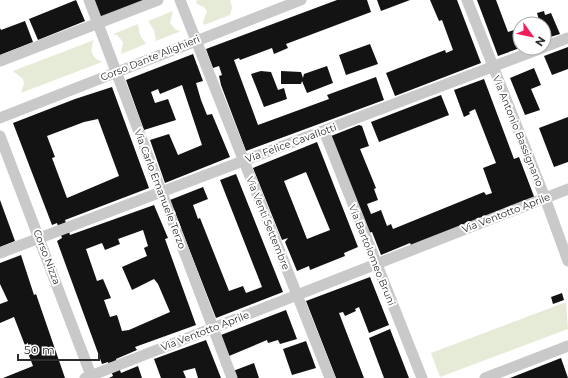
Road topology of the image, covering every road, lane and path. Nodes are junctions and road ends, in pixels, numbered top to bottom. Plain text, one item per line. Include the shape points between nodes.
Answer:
1 (89, 0) edge
2 (158, 0) edge
3 (180, 0) edge
4 (301, 0) edge
5 (467, 0) edge
6 (98, 23) junction
7 (568, 38) edge
8 (196, 40) junction
9 (552, 44) edge
10 (522, 56) edge
11 (0, 61) edge
12 (492, 67) junction
13 (116, 71) junction
14 (0, 118) edge
15 (324, 131) junction
16 (0, 136) edge
17 (242, 160) junction
18 (568, 189) edge
19 (160, 192) junction
20 (545, 198) junction
21 (39, 237) junction
22 (0, 253) edge
23 (568, 261) edge
24 (376, 263) junction
25 (296, 294) junction
26 (212, 327) junction
27 (568, 346) edge
28 (89, 377) edge
29 (232, 378) edge
30 (330, 378) edge
31 (422, 378) edge
32 (485, 378) edge

1 - 6 street, Via Carlo Emanuele Terzo
2 - 6 street
3 - 8 street, Via Venti Settembre
4 - 8 street, Corso Dante Alighieri
5 - 12 street, Via Antonio Bassignano
6 - 11 street
6 - 13 street, Via Carlo Emanuele Terzo
7 - 9 street, Via Felice Cavallotti
8 - 13 street, Corso Dante Alighieri
8 - 17 street, Via Venti Settembre
10 - 12 street, Via Felice Cavallotti
12 - 15 street, Via Felice Cavallotti
12 - 20 street, Via Antonio Bassignano
13 - 14 street, Corso Dante Alighieri
13 - 19 street, Via Carlo Emanuele Terzo
15 - 17 street, Via Felice Cavallotti
15 - 24 street, Via Bartolomeo Bruni
16 - 21 street, Corso Nizza
17 - 19 street, Via Felice Cavallotti
17 - 25 street, Via Venti Settembre
18 - 20 street, Via Ventotto Aprile
19 - 21 street, Via Felice Cavallotti
19 - 26 street, Via Carlo Emanuele Terzo
20 - 23 street, Via Antonio Bassignano
20 - 24 street, Via Ventotto Aprile
21 - 22 street, Via Felice Cavallotti
21 - 28 street, Corso Nizza
24 - 25 street, Via Ventotto Aprile
24 - 31 street, Via Bartolomeo Bruni
25 - 26 street, Via Ventotto Aprile
25 - 30 street, Via Venti Settembre
26 - 28 street, Via Ventotto Aprile
26 - 29 street, Via Carlo Emanuele Terzo
27 - 32 street

